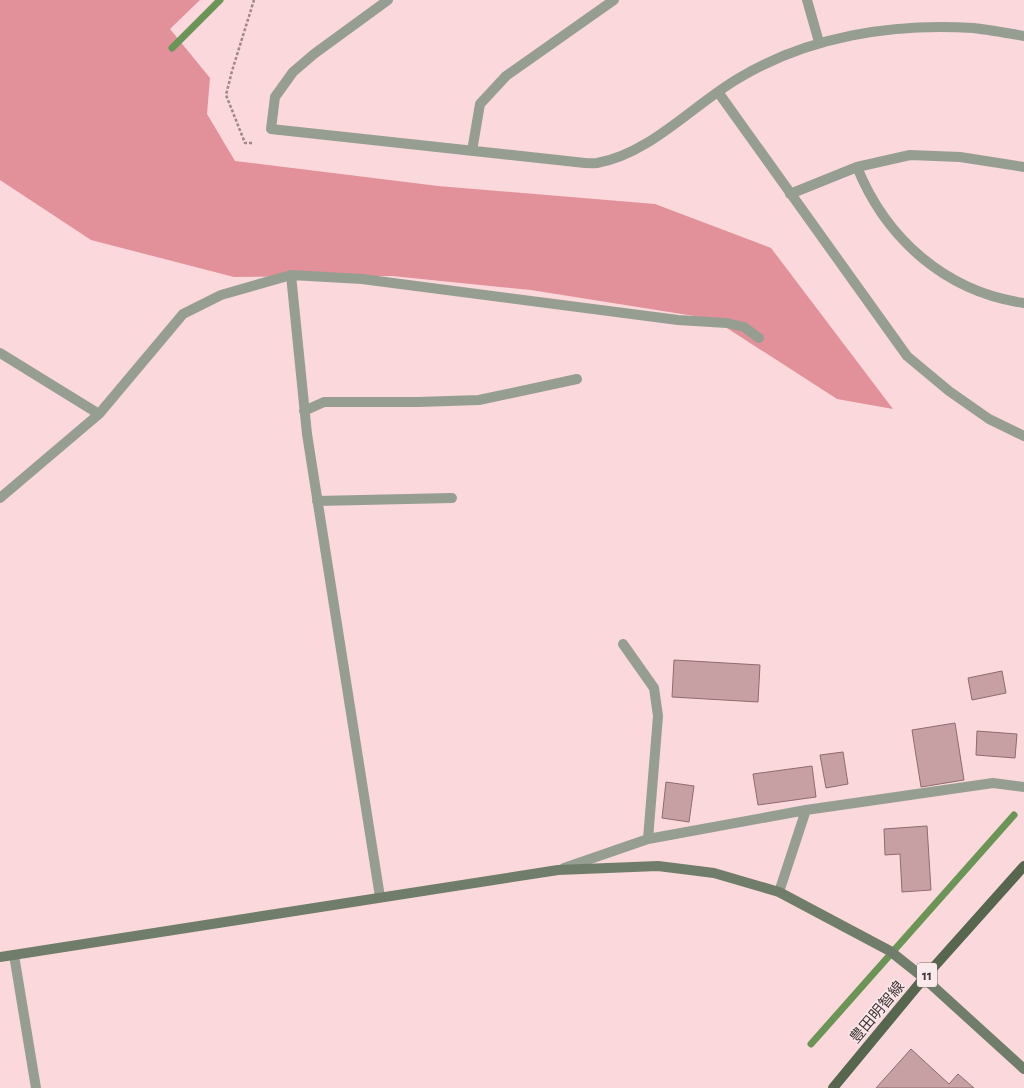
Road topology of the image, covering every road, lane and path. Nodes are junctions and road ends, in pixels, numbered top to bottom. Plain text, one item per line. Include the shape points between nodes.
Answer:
1 (254, 0) edge
2 (388, 0) edge
3 (614, 0) edge
4 (807, 0) edge
5 (1024, 36) edge
6 (819, 42) junction
7 (718, 92) junction
8 (252, 143) dead end
9 (472, 151) junction
10 (857, 167) junction
11 (1024, 167) edge
12 (790, 194) junction
13 (291, 275) junction
14 (1024, 303) edge
15 (759, 338) dead end
16 (0, 353) edge
17 (577, 379) dead end
18 (304, 411) junction
19 (99, 414) junction
20 (1024, 436) edge
21 (0, 498) edge
22 (452, 498) dead end
23 (318, 501) junction
24 (623, 644) dead end
25 (1024, 787) edge
26 (806, 810) junction
27 (648, 839) junction
28 (1024, 866) edge
29 (558, 870) junction
30 (779, 892) junction
31 (380, 897) junction
32 (14, 955) junction
33 (0, 957) edge
34 (924, 978) junction
35 (1024, 1069) edge
36 (36, 1088) edge
37 (833, 1088) edge

1 - 8 path via 226,95 245,143
2 - 9 street via 293,72 275,97 270,129
3 - 9 street via 506,76 480,104
4 - 6 street
5 - 6 street via 974,28 930,28 880,31
6 - 7 street via 739,77
7 - 9 street via 655,138 631,151 596,163
7 - 12 street
10 - 11 street via 910,155 960,157
10 - 12 street
10 - 14 street via 865,187 887,222 916,254 947,276 981,293
12 - 20 street via 907,356 948,391 988,419
13 - 15 street via 362,279 678,320 727,323 744,327
13 - 18 street
13 - 19 street via 221,295 183,314
16 - 19 street
17 - 18 street via 479,400 324,402
18 - 23 street
19 - 21 street
22 - 23 street
23 - 31 street
24 - 27 street via 654,688 658,716
25 - 26 street via 993,783
26 - 27 street
26 - 30 street
27 - 29 street
28 - 34 main road, 豊田明智線 / 11
29 - 30 street via 658,866 714,873
29 - 31 street
30 - 34 street via 890,951
31 - 32 street
32 - 33 street
32 - 36 street
34 - 35 street
34 - 37 main road, 豊田明智線 / 11

